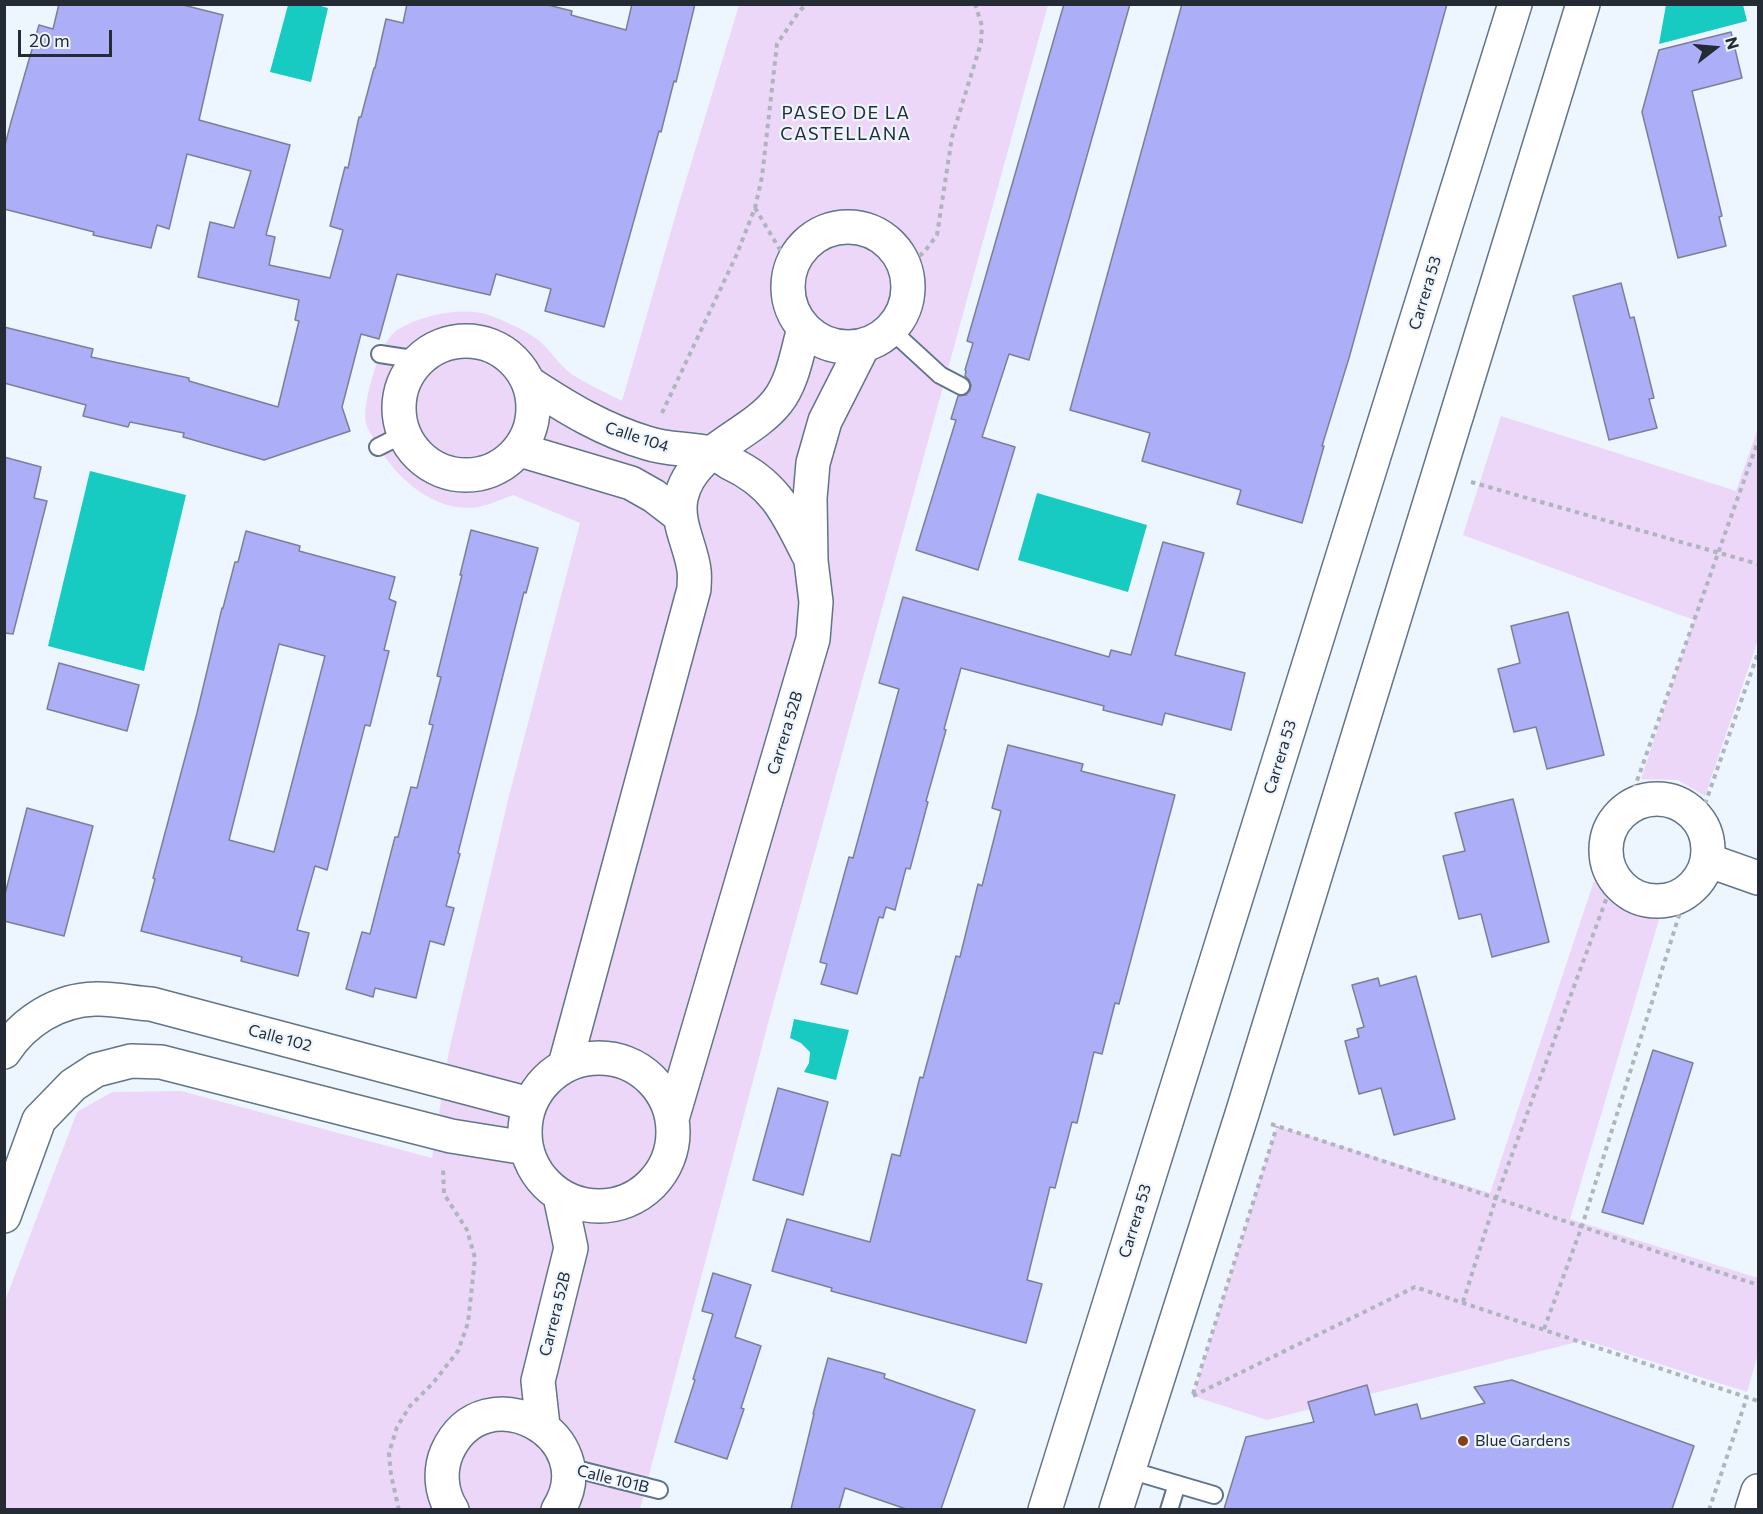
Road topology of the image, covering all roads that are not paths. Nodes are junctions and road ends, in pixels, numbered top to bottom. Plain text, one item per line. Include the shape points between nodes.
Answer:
1 (1515, 4) edge
2 (1582, 4) edge
3 (804, 328) junction
4 (891, 330) junction
5 (863, 346) junction
6 (380, 354) dead end
7 (419, 360) junction
8 (529, 383) junction
9 (961, 386) dead end
10 (520, 450) junction
11 (711, 453) junction
12 (680, 516) junction
13 (812, 561) junction
14 (1707, 860) junction
15 (1758, 878) edge
16 (4, 1052) edge
17 (565, 1065) junction
18 (529, 1104) junction
19 (672, 1119) junction
20 (526, 1149) junction
21 (560, 1196) junction
22 (612, 1205) junction
23 (4, 1216) edge
24 (572, 1248) junction
25 (538, 1381) junction
26 (504, 1413) junction
27 (543, 1426) junction
28 (568, 1467) junction
29 (1129, 1470) junction
30 (1177, 1484) junction
31 (659, 1490) dead end
32 (1758, 1491) edge
33 (1215, 1495) dead end
34 (452, 1509) edge
35 (558, 1509) edge
36 (1045, 1509) edge
37 (1116, 1509) edge
38 (1169, 1509) edge
39 (1752, 1509) edge

1 - 36 street, Carrera 53
2 - 29 street
3 - 4 street via 790,300 791,268 810,240 840,227 864,229 886,240 906,268 907,301
3 - 5 street via 831,345
3 - 11 street via 789,381 778,401 758,422
4 - 5 street
4 - 9 lane via 940,375
5 - 13 street, Carrera 52B via 825,422 813,463
6 - 7 lane
7 - 8 street, Calle 104 via 447,344 480,342 501,350 518,364
7 - 10 street, Calle 104 via 407,375 400,394 391,441 414,451 447,474 468,476 488,473 506,464
8 - 10 street, Calle 104 via 534,406 531,429
8 - 11 street, Calle 104 via 604,428 672,450
10 - 12 street via 631,483
11 - 12 street via 687,484 681,497
11 - 13 street, Calle 104 via 758,478 777,496
12 - 17 street via 694,570 694,589
13 - 19 street, Carrera 52B via 816,602 813,639
14 - 14 street via 1700,879 1686,893 1667,900 1647,901 1628,893 1614,878 1606,860 1606,840 1613,821 1628,806 1647,799 1667,798 1685,806 1699,821 1707,840
14 - 15 street
16 - 18 street, Calle 102 via 31,1020 69,1002 96,999 152,1004
17 - 18 street via 550,1075
17 - 19 street via 587,1058 610,1058 632,1065 651,1079 664,1097
18 - 20 street
19 - 22 street via 666,1165 652,1184 634,1198
20 - 21 street via 538,1175
20 - 23 street via 451,1136 161,1062 131,1061 96,1070 73,1085 39,1120
21 - 22 street via 576,1203
21 - 24 street, Carrera 52B
22 - 24 street, Carrera 52B
24 - 25 street, Carrera 52B
25 - 26 street
25 - 27 street, Carrera 52B
26 - 27 street via 525,1416
26 - 34 street via 466,1426 452,1442 443,1461 442,1482
27 - 28 street, Carrera 52B via 555,1438
28 - 31 lane, Calle 101B
28 - 35 street via 567,1487
29 - 30 lane
29 - 37 street
30 - 33 lane
30 - 38 lane
32 - 39 street

